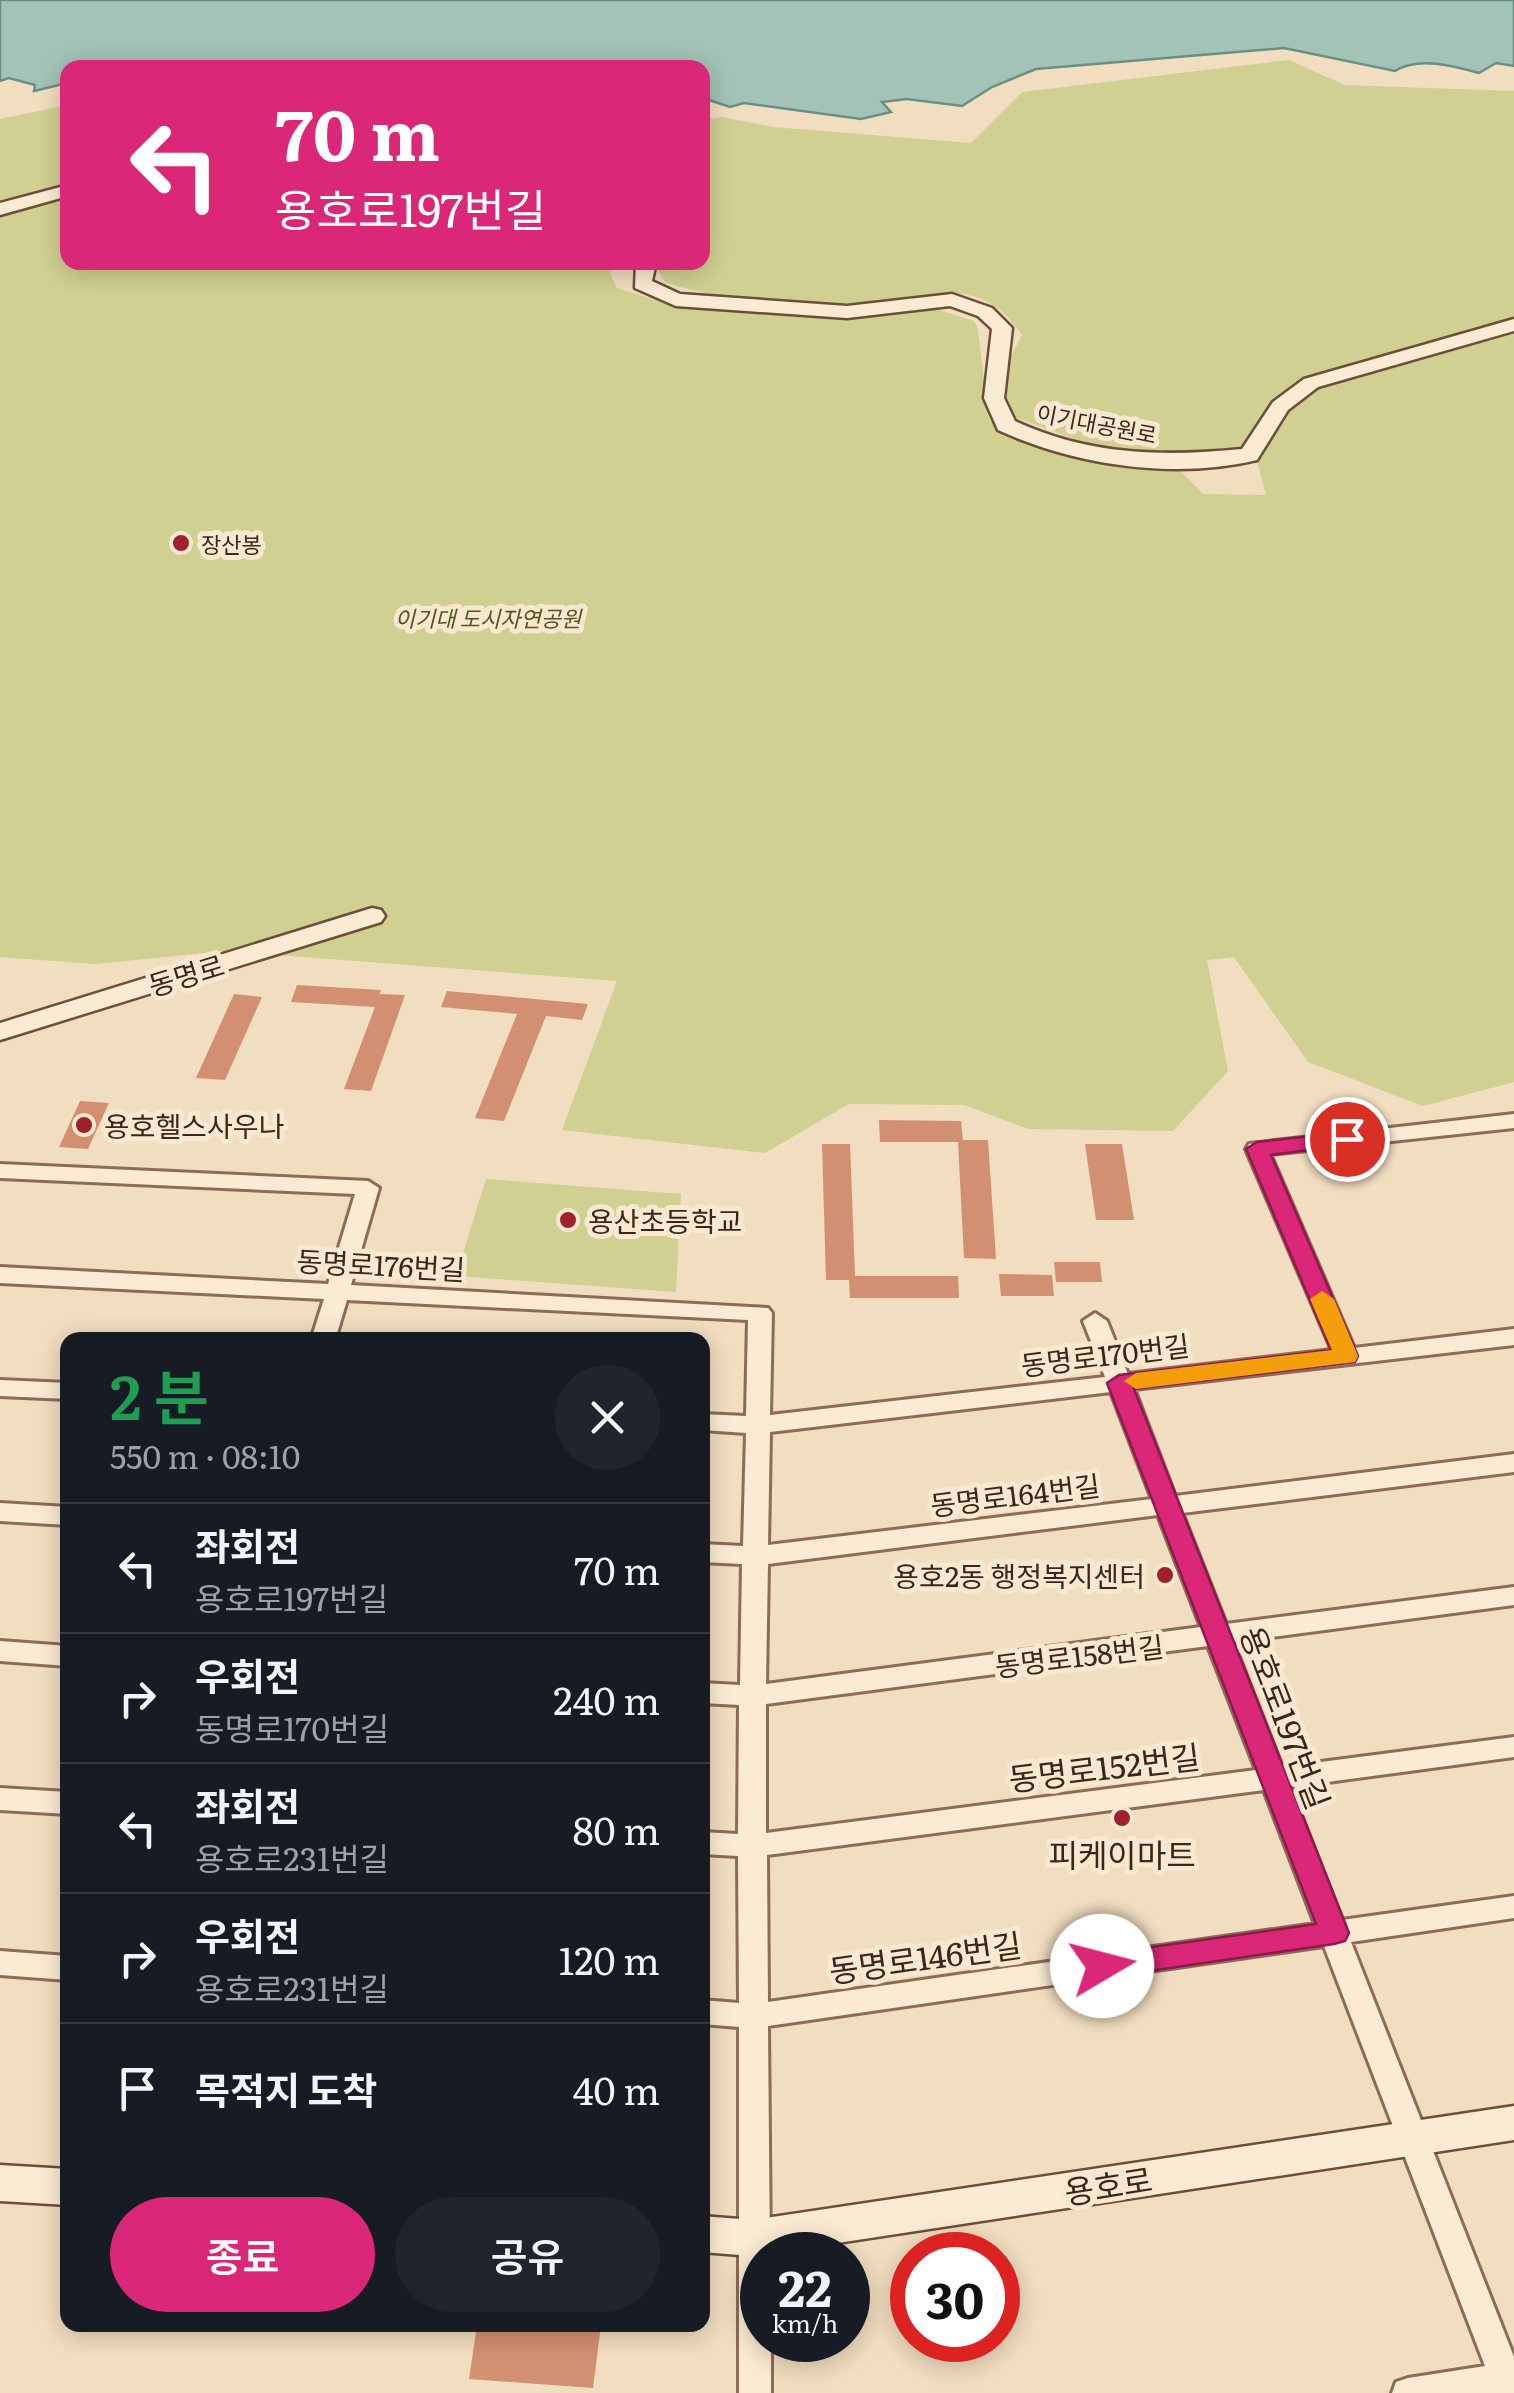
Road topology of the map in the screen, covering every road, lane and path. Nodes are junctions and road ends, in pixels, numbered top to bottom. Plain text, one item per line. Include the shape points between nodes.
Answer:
1 (60, 192) edge
2 (0, 209) edge
3 (645, 270) edge
4 (1514, 325) edge
5 (372, 916) dead end
6 (0, 1032) edge
7 (1512, 1125) edge
8 (0, 1171) edge
9 (0, 1275) edge
10 (337, 1292) junction
11 (1095, 1322) dead end
12 (324, 1332) edge
13 (1514, 1337) edge
14 (1346, 1356) junction
15 (1119, 1383) junction
16 (0, 1388) edge
17 (60, 1391) edge
18 (710, 1422) edge
19 (758, 1425) junction
20 (1514, 1463) edge
21 (1167, 1505) junction
22 (0, 1512) edge
23 (60, 1516) edge
24 (710, 1553) edge
25 (756, 1556) junction
26 (1514, 1596) edge
27 (1219, 1637) junction
28 (0, 1651) edge
29 (60, 1655) edge
30 (710, 1693) edge
31 (753, 1696) junction
32 (1514, 1747) edge
33 (1274, 1779) junction
34 (0, 1799) edge
35 (60, 1803) edge
36 (710, 1843) edge
37 (754, 1846) junction
38 (1514, 1907) edge
39 (1334, 1933) junction
40 (0, 1963) edge
41 (60, 1967) edge
42 (710, 2013) edge
43 (755, 2016) junction
44 (1514, 2123) edge
45 (1414, 2138) junction
46 (0, 2182) edge
47 (60, 2187) edge
48 (752, 2232) edge
49 (792, 2232) edge
50 (710, 2235) edge
51 (740, 2237) edge
52 (754, 2362) edge
53 (1511, 2382) edge
54 (755, 2393) edge
55 (1408, 2393) edge

1 - 2 street
3 - 4 street, 이기대공원로 via 642,284 676,300 847,312 936,299 969,305 1002,328 994,398 1006,424 1044,442 1144,460 1249,455 1280,406 1311,383
5 - 6 street, 동명로
7 - 14 street via 1257,1149
8 - 10 street via 368,1188
9 - 10 street, 동명로176번길
10 - 12 street
10 - 19 street, 동명로176번길 via 760,1312
11 - 15 street, 용호로197번길
13 - 14 street, 동명로170번길
14 - 15 street, 동명로170번길
15 - 19 street, 동명로170번길
15 - 21 street, 용호로197번길
16 - 17 street
18 - 19 street, 동명로170번길
19 - 25 street
20 - 21 street, 동명로164번길
21 - 25 street, 동명로164번길
21 - 27 street, 용호로197번길
22 - 23 street
24 - 25 street, 동명로164번길
25 - 31 street
26 - 27 street, 동명로158번길
27 - 31 street, 동명로158번길
27 - 33 street, 용호로197번길
28 - 29 street
30 - 31 street, 동명로158번길
31 - 37 street
32 - 33 street, 동명로152번길
33 - 37 street, 동명로152번길
33 - 39 street, 용호로197번길
34 - 35 street
36 - 37 street, 동명로152번길
37 - 43 street
38 - 39 street, 동명로146번길
39 - 43 street, 동명로146번길
39 - 45 street, 용호로197번길
40 - 41 street
42 - 43 street, 동명로146번길
43 - 48 street
44 - 45 street, 용호로
45 - 49 street, 용호로
45 - 53 street, 용호로197번길
46 - 47 street
50 - 51 street, 용호로
52 - 54 street
53 - 55 street

